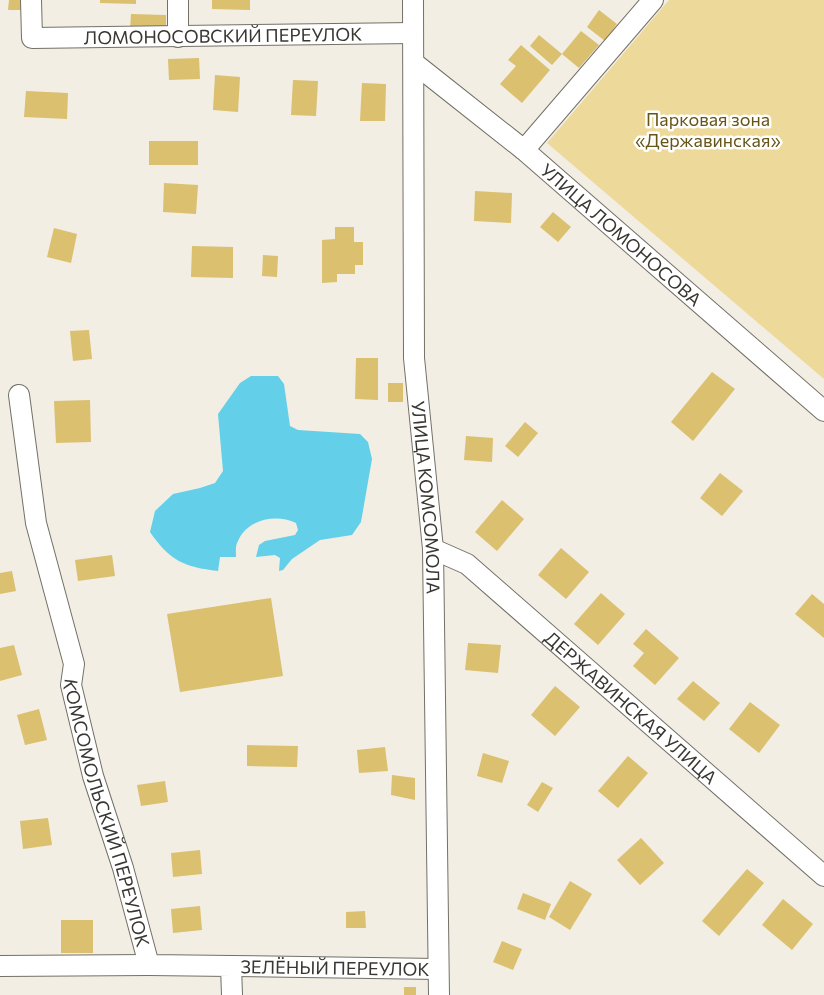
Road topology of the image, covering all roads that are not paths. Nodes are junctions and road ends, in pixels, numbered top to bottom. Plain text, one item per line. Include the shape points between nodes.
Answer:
1 (31, 0) edge
2 (178, 0) edge
3 (413, 0) edge
4 (653, 0) edge
5 (413, 33) junction
6 (178, 37) junction
7 (414, 62) junction
8 (524, 150) junction
9 (19, 395) dead end
10 (824, 411) edge
11 (433, 549) junction
12 (824, 876) edge
13 (149, 965) junction
14 (0, 966) edge
15 (231, 966) junction
16 (438, 969) junction
17 (232, 995) edge
18 (439, 995) edge

1 - 6 street, ЛОМОНОСОВСКИЙ ПЕРЕУЛОК via 32,38
2 - 6 street
3 - 5 street, УЛИЦА КОМСОМОЛА
4 - 8 street
5 - 6 street, ЛОМОНОСОВСКИЙ ПЕРЕУЛОК
5 - 7 street, УЛИЦА КОМСОМОЛА
7 - 8 street, УЛИЦА ЛОМОНОСОВА
7 - 11 street, УЛИЦА КОМСОМОЛА via 414,358
8 - 10 street, УЛИЦА ЛОМОНОСОВА
9 - 13 street, КОМСОМОЛЬСКИЙ ПЕРЕУЛОК via 36,524 74,664 71,685 93,776 123,868
11 - 12 street, ДЕРЖАВИНСКАЯ УЛИЦА via 467,564
11 - 16 street, УЛИЦА КОМСОМОЛА
13 - 14 street, КОМСОМОЛЬСКИЙ ПЕРЕУЛОК
13 - 15 street, КОМСОМОЛЬСКИЙ ПЕРЕУЛОК
15 - 16 street, ЗЕЛЁНЫЙ ПЕРЕУЛОК
15 - 17 street
16 - 18 street, УЛИЦА КОМСОМОЛА

